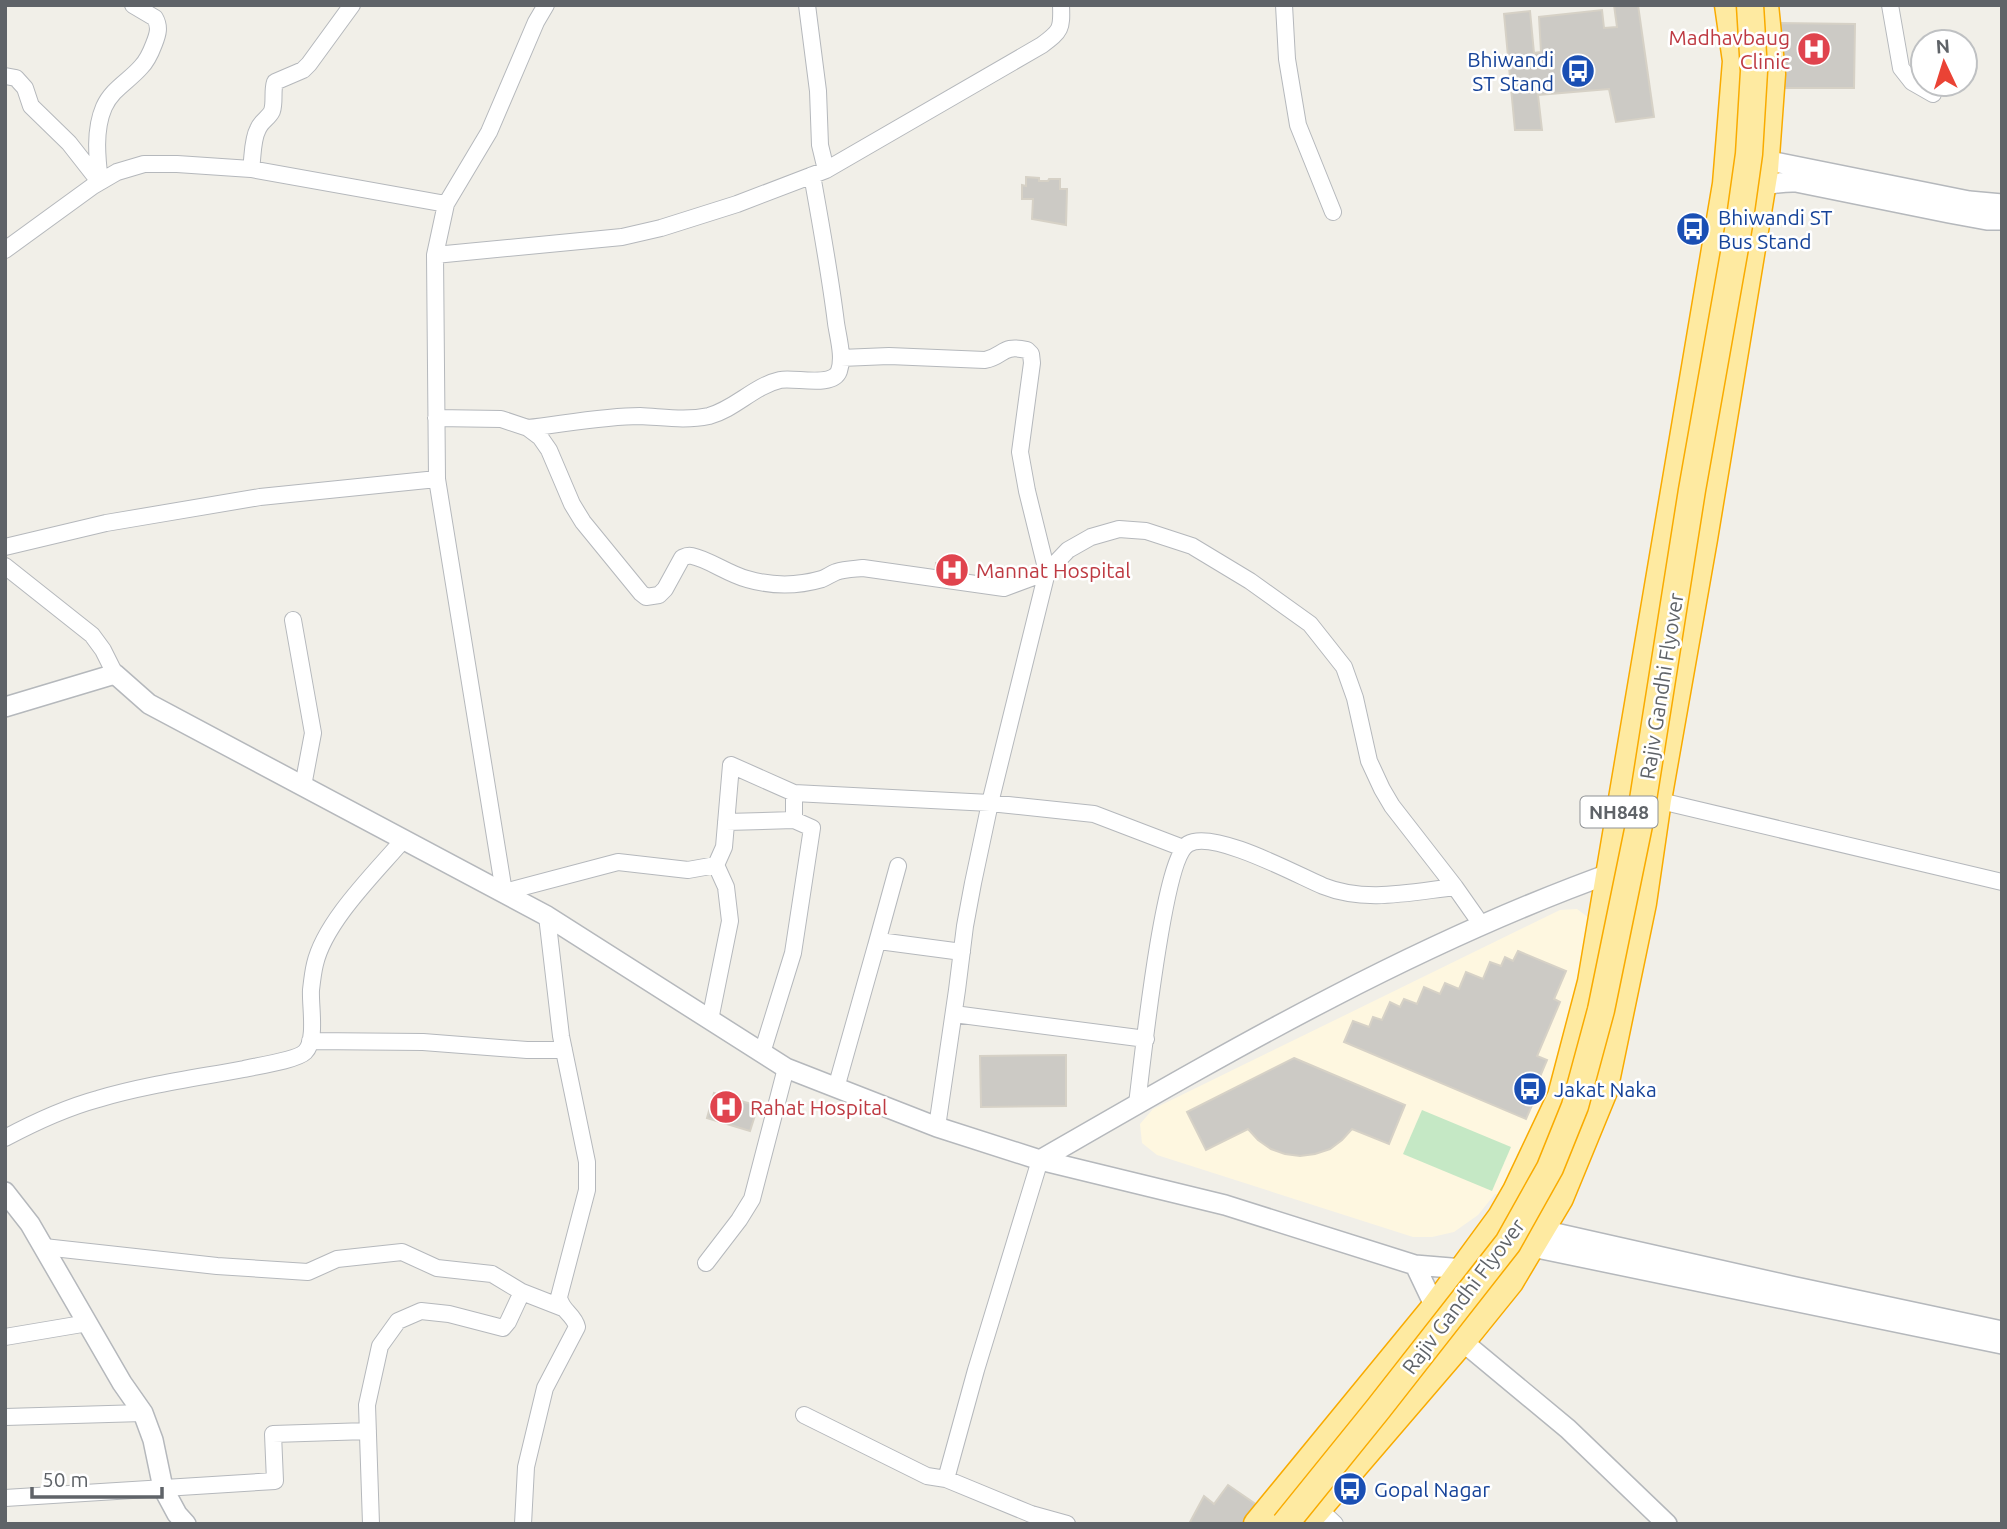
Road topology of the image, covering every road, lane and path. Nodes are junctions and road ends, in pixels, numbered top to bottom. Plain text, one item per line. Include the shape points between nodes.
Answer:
1 (133, 5) edge
2 (352, 5) edge
3 (546, 5) edge
4 (807, 5) edge
5 (1062, 5) edge
6 (1284, 5) edge
7 (1728, 5) edge
8 (1749, 5) edge
9 (1765, 5) edge
10 (1890, 5) edge
11 (5, 76) edge
12 (1909, 78) edge
13 (1729, 156) junction
14 (1765, 159) junction
15 (251, 169) junction
16 (819, 173) junction
17 (100, 182) junction
18 (1726, 184) junction
19 (1762, 186) junction
20 (446, 204) junction
21 (2002, 204) edge
22 (1333, 212) dead end
23 (2002, 220) edge
24 (5, 250) edge
25 (435, 255) junction
26 (841, 358) junction
27 (436, 418) junction
28 (528, 428) junction
29 (437, 479) junction
30 (5, 547) edge
31 (5, 566) edge
32 (1047, 572) junction
33 (293, 620) dead end
34 (116, 674) junction
35 (5, 707) edge
36 (303, 786) junction
37 (1623, 791) junction
38 (794, 793) junction
39 (1658, 800) junction
40 (990, 803) junction
41 (794, 820) junction
42 (726, 821) junction
43 (404, 839) junction
44 (1183, 848) junction
45 (1649, 859) junction
46 (716, 865) junction
47 (898, 866) dead end
48 (1609, 873) junction
49 (2002, 882) edge
50 (1455, 887) junction
51 (504, 892) junction
52 (547, 916) junction
53 (1481, 924) junction
54 (876, 946) junction
55 (962, 953) junction
56 (954, 1014) junction
57 (710, 1020) junction
58 (1146, 1039) junction
59 (310, 1041) junction
60 (564, 1050) junction
61 (762, 1053) junction
62 (786, 1068) junction
63 (836, 1088) junction
64 (1137, 1104) junction
65 (937, 1127) junction
66 (5, 1138) edge
67 (1040, 1160) junction
68 (5, 1192) edge
69 (1499, 1219) junction
70 (1537, 1238) junction
71 (44, 1247) junction
72 (706, 1264) dead end
73 (1415, 1265) junction
74 (1463, 1269) junction
75 (523, 1292) junction
76 (1496, 1300) junction
77 (1435, 1307) junction
78 (563, 1308) junction
79 (1875, 1310) junction
80 (88, 1323) junction
81 (2002, 1331) edge
82 (5, 1337) edge
83 (1462, 1341) junction
84 (2002, 1344) edge
85 (143, 1413) junction
86 (804, 1415) dead end
87 (5, 1418) edge
88 (368, 1431) junction
89 (946, 1479) junction
90 (1290, 1483) junction
91 (163, 1488) junction
92 (5, 1498) edge
93 (1319, 1518) edge
94 (186, 1524) edge
95 (371, 1524) edge
96 (523, 1524) edge
97 (1067, 1524) edge
98 (1257, 1524) edge
99 (1284, 1524) edge
100 (1667, 1524) edge

1 - 17 street via 152,14 158,34 144,65 113,92 104,107 97,150
2 - 15 street via 303,70 275,82 273,109 256,132
3 - 20 street via 488,132
4 - 16 street via 818,91
5 - 16 street via 1058,34
6 - 22 street via 1298,125
7 - 13 highway, NH848 via 1736,61
8 - 99 highway, Rajiv Gandhi Flyover, bridge via 1754,71 1739,225 1639,825 1601,1010 1575,1106 1550,1168 1508,1243
9 - 14 highway, NH848 via 1772,74
10 - 12 street via 1901,68
11 - 17 street via 16,78 25,88 31,106
13 - 14 street
13 - 18 highway, NH848
14 - 19 highway, NH848
14 - 21 street
15 - 17 street via 144,164
15 - 20 street
16 - 25 street via 661,229
16 - 26 street
17 - 24 street
18 - 19 street
18 - 37 highway, NH848
19 - 23 street via 1796,182
19 - 39 highway, NH848
20 - 25 street
25 - 27 street
26 - 28 street via 839,372 827,381 771,383 711,415 691,419 624,417
26 - 32 street via 985,360 1010,348 1031,354 1020,452
27 - 28 street via 502,419
27 - 29 street
28 - 32 street via 549,450 583,522 646,597 665,589 687,556 734,576 775,584 798,584 863,568 1004,588
29 - 30 street via 247,499 106,523
29 - 51 street
31 - 34 street via 92,635
32 - 40 street
32 - 50 street via 1091,537 1119,529 1146,531 1192,546 1310,624 1344,667 1369,761 1382,789
33 - 36 street via 313,733
34 - 35 street
34 - 36 street via 149,704
36 - 43 street
37 - 39 street
37 - 48 highway, NH848
38 - 40 street
38 - 41 street
38 - 42 street via 731,765
39 - 45 highway, NH848
39 - 49 street
40 - 44 street via 1094,814
40 - 55 street
41 - 42 street
41 - 61 street via 812,828 793,953
42 - 46 street via 724,847
43 - 51 street
43 - 59 street via 324,939 311,990
44 - 50 street via 1203,841 1229,847 1358,895
44 - 58 street via 1162,922
45 - 48 street
45 - 70 highway, NH848 via 1604,1091 1560,1198
46 - 51 street via 688,870 618,862
46 - 57 street via 726,887 730,921
47 - 54 street
48 - 53 street
48 - 69 highway, NH848 via 1591,982 1561,1096
50 - 53 street
51 - 52 street
52 - 57 street
52 - 60 street
53 - 64 street via 1333,997
54 - 55 street via 885,941
54 - 63 street
55 - 56 street
56 - 58 street
56 - 65 street
57 - 61 street
58 - 64 street
59 - 60 street via 423,1041
59 - 66 street via 306,1052 297,1057 98,1099 36,1121
60 - 78 street via 583,1136 587,1190 559,1297
61 - 62 street
62 - 63 street
62 - 72 street via 752,1199
63 - 65 street
64 - 67 street
65 - 67 street
67 - 73 street via 1225,1205
67 - 89 street
68 - 71 street
69 - 70 street
69 - 74 highway, NH848
70 - 76 highway, NH848
70 - 79 street
71 - 75 street via 308,1272 337,1259 402,1252 437,1268 492,1274
71 - 80 street
73 - 74 street
73 - 77 street
74 - 76 street
74 - 77 highway, NH848
75 - 78 street
75 - 88 street via 503,1328 421,1311 398,1321 380,1346 367,1405
76 - 83 highway, NH848
77 - 83 street
77 - 90 highway, NH848
78 - 96 street via 577,1327 545,1388 526,1467
79 - 81 street
79 - 84 street
80 - 82 street
80 - 85 street
83 - 93 highway, NH848
83 - 100 street via 1567,1429
85 - 87 street
85 - 91 street
86 - 89 street via 927,1476
88 - 91 street via 273,1434 275,1480
88 - 95 street
89 - 97 street
90 - 93 street
90 - 98 highway, NH848
91 - 92 street
91 - 94 street

